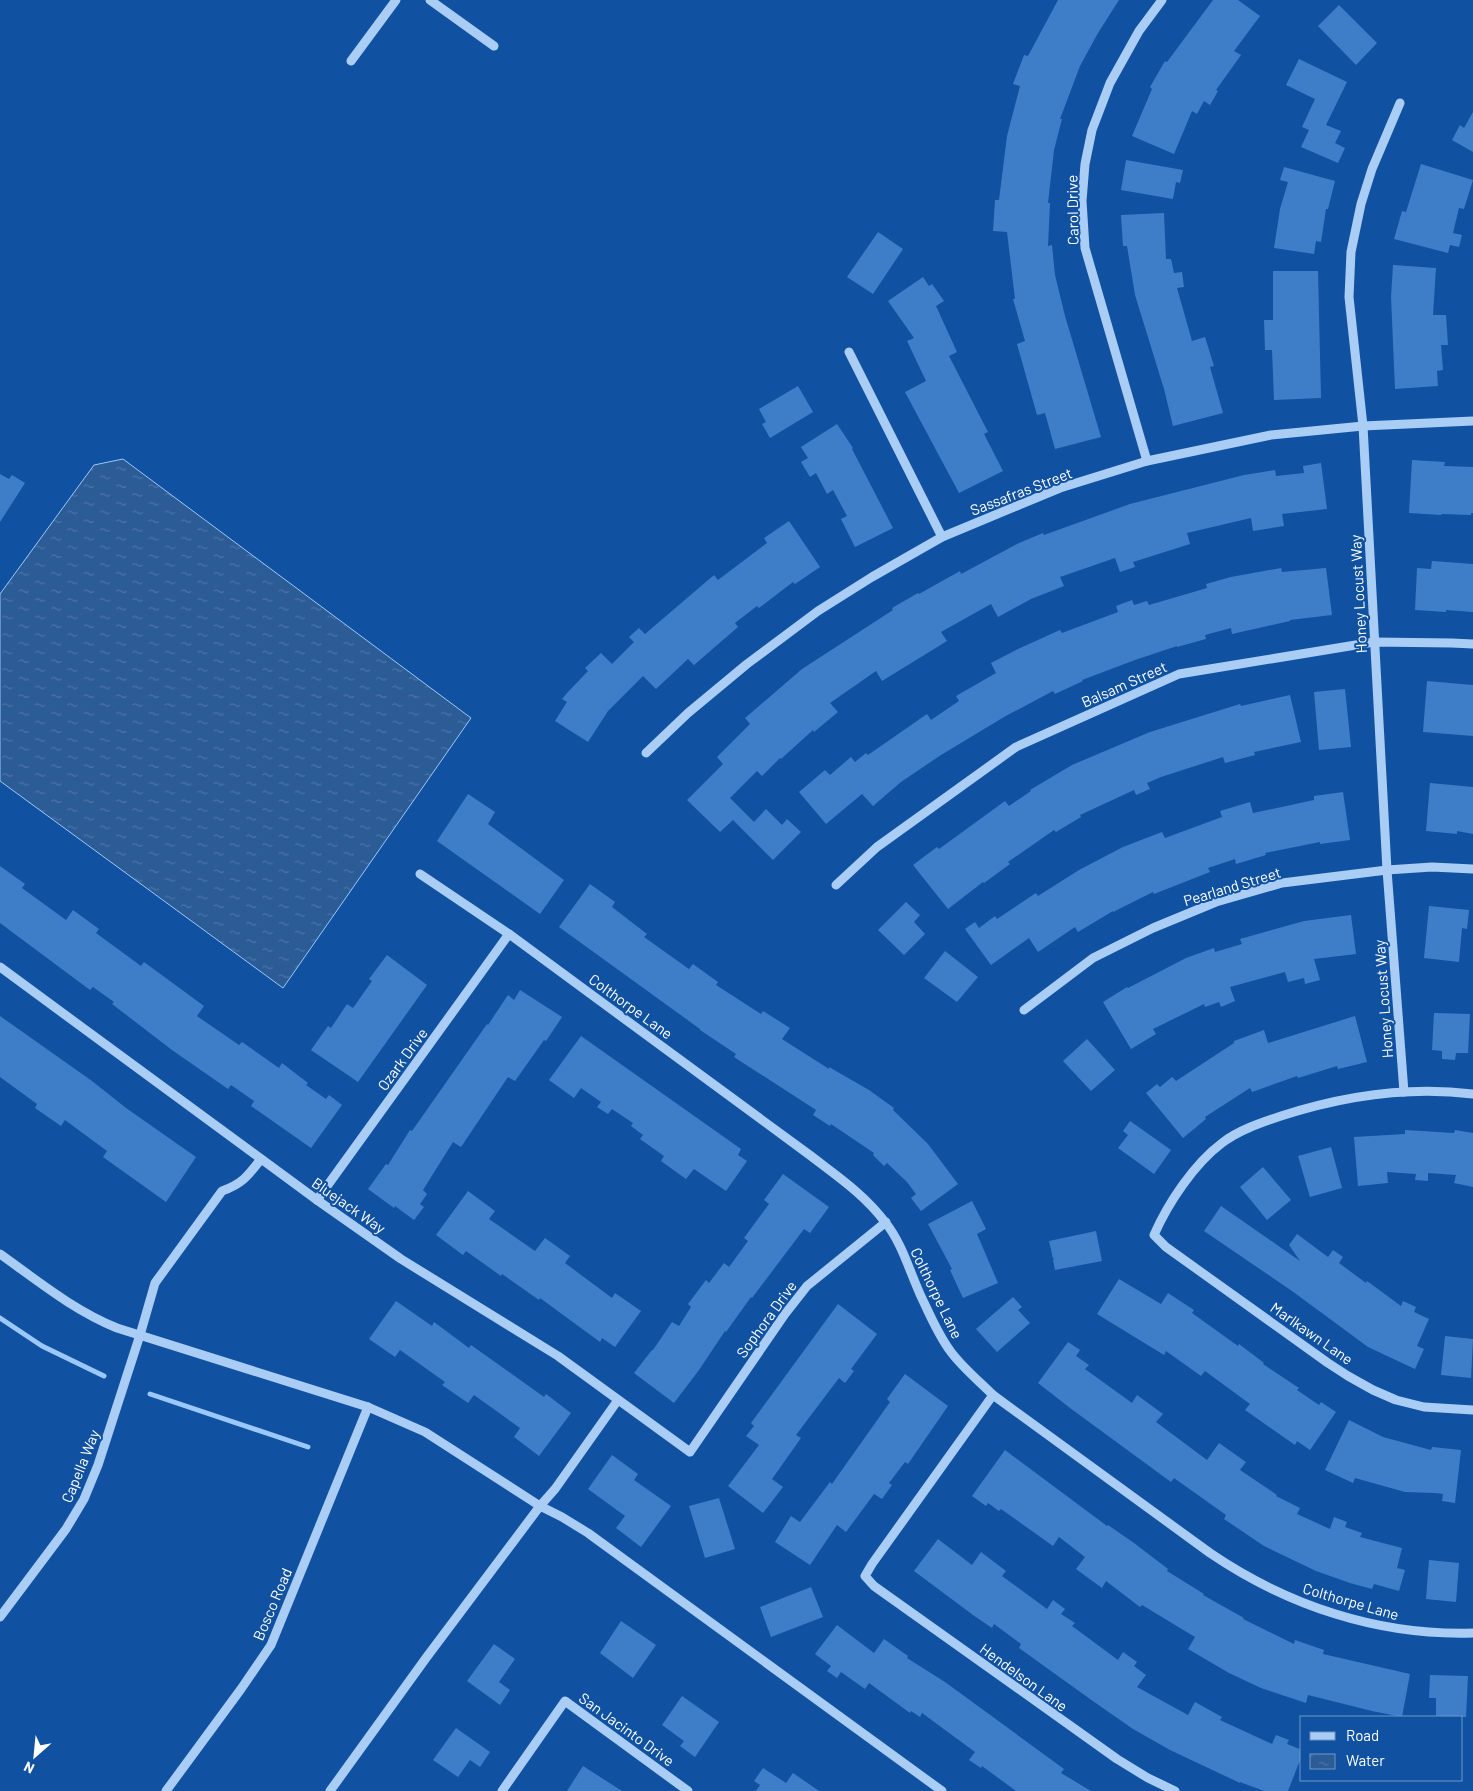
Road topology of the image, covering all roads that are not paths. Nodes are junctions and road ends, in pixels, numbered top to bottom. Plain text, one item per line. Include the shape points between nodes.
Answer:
1 (396, 0) edge
2 (430, 0) edge
3 (1162, 0) edge
4 (494, 46) dead end
5 (351, 61) dead end
6 (1400, 103) dead end
7 (848, 352) dead end
8 (1473, 421) edge
9 (1363, 426) junction
10 (1147, 461) junction
11 (942, 537) junction
12 (1374, 642) junction
13 (1473, 644) edge
14 (646, 753) dead end
15 (1473, 869) edge
16 (1387, 870) junction
17 (420, 874) dead end
18 (836, 885) dead end
19 (510, 934) junction
20 (0, 968) edge
21 (1024, 1010) dead end
22 (1404, 1092) junction
23 (1473, 1094) edge
24 (261, 1159) junction
25 (317, 1200) junction
26 (886, 1222) junction
27 (0, 1254) edge
28 (140, 1335) junction
29 (993, 1395) junction
30 (618, 1400) junction
31 (368, 1407) junction
32 (1473, 1410) edge
33 (690, 1452) joint
34 (540, 1506) junction
35 (0, 1617) edge
36 (1473, 1633) edge
37 (166, 1791) edge
38 (330, 1791) edge
39 (502, 1791) edge
40 (688, 1791) edge
41 (942, 1791) edge
42 (1175, 1791) edge

1 - 5 street
2 - 4 street
3 - 10 street, Carol Drive via 1139,31 1110,83 1092,130 1082,201 1085,248
6 - 9 street, Honey Locust Way via 1360,204 1351,252 1349,297
7 - 11 street
8 - 9 street, Sassafras Street
9 - 10 street, Sassafras Street via 1271,435
9 - 12 street, Honey Locust Way
10 - 11 street, Sassafras Street via 1060,488
11 - 14 street, Sassafras Street via 818,611 747,664
12 - 13 street, Balsam Street
12 - 16 street, Honey Locust Way
12 - 18 street, Balsam Street via 1179,674 1016,747 878,847
15 - 16 street, Pearland Street
16 - 21 street, Pearland Street via 1282,883 1216,902 1093,958
16 - 22 street, Honey Locust Way
17 - 19 street, Colthorpe Lane
19 - 25 street, Ozark Drive
19 - 26 street, Colthorpe Lane via 858,1192
20 - 24 street, Bluejack Way
22 - 23 street
22 - 32 street, Marlkawn Lane via 1329,1102 1266,1121 1239,1133 1221,1144 1196,1169 1169,1206 1154,1235 1166,1247 1348,1376 1396,1400 1424,1407
24 - 25 street, Bluejack Way
24 - 28 street, Capella Way via 246,1179 222,1191 155,1283
25 - 30 street, Bluejack Way via 401,1259 558,1356
26 - 29 street, Colthorpe Lane via 950,1351
26 - 33 street, Sophora Drive via 807,1286 784,1314
27 - 28 street via 86,1314
28 - 31 street
28 - 35 street, Capella Way via 84,1499
29 - 36 street, Colthorpe Lane via 1210,1553 1260,1584 1316,1608 1376,1624 1413,1632
29 - 42 street, Hendelson Lane via 865,1576 874,1586 1083,1736 1148,1778
30 - 33 street, Bluejack Way
30 - 34 street
31 - 34 street via 425,1432
31 - 37 street, Bosco Road via 271,1645
34 - 38 street
34 - 41 street via 588,1534
39 - 40 street, San Jacinto Drive via 565,1701

